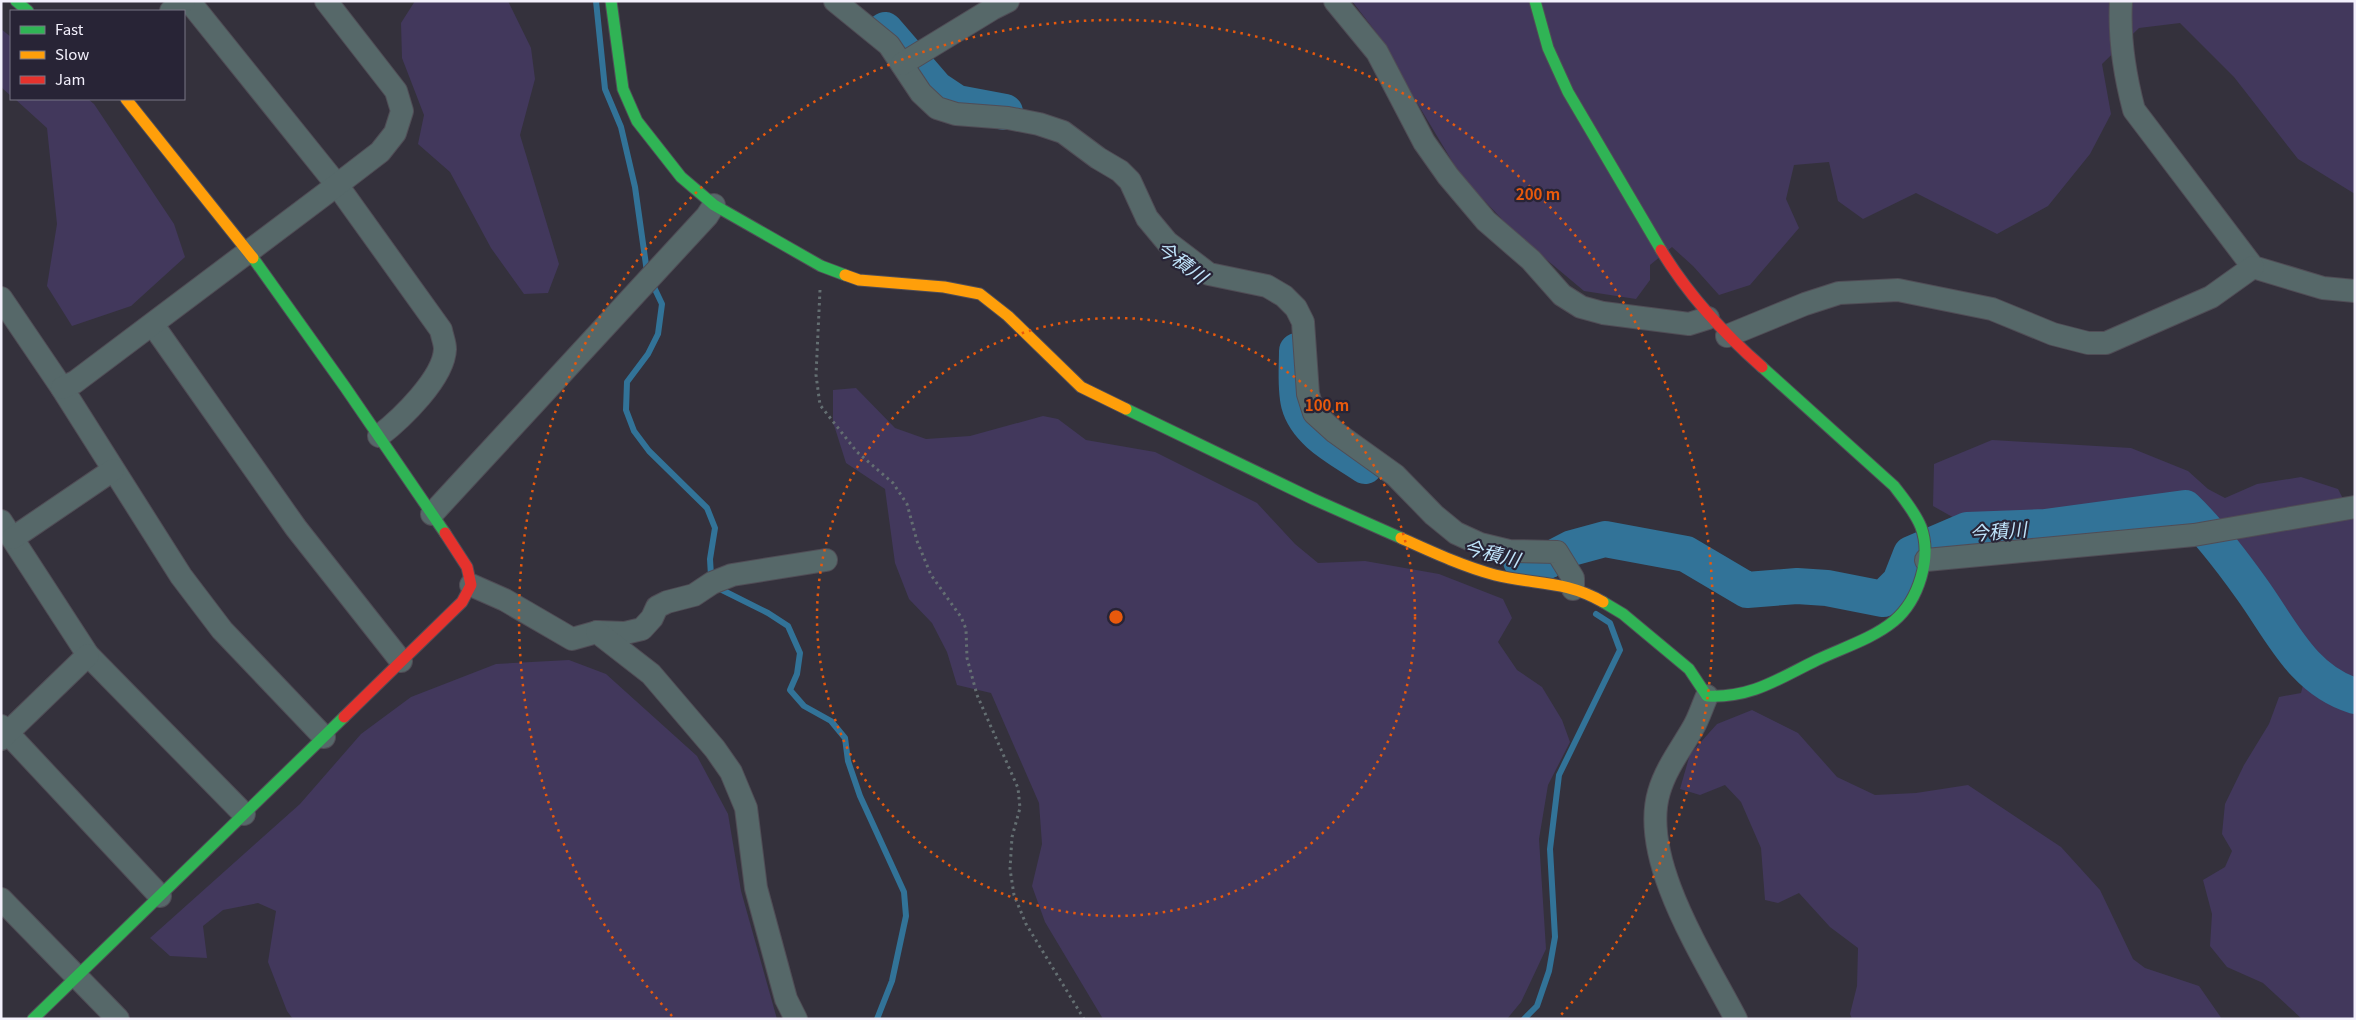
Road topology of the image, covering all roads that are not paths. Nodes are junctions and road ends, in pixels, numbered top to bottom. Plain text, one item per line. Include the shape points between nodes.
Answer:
1 (16, 1) edge
2 (184, 1) edge
3 (189, 1) edge
4 (326, 1) edge
5 (611, 1) edge
6 (835, 1) edge
7 (1008, 1) edge
8 (1335, 1) edge
9 (1535, 1) edge
10 (2121, 1) edge
11 (27, 10) edge
12 (172, 10) edge
13 (902, 64) junction
14 (127, 100) edge
15 (337, 185) junction
16 (714, 205) junction
17 (248, 253) junction
18 (2254, 267) junction
19 (2355, 290) edge
20 (1, 298) edge
21 (1708, 318) junction
22 (153, 325) junction
23 (1726, 336) junction
24 (62, 388) junction
25 (379, 436) junction
26 (113, 470) junction
27 (2355, 508) edge
28 (432, 514) junction
29 (7, 529) edge
30 (826, 560) dead end
31 (1926, 560) junction
32 (471, 586) junction
33 (1573, 588) junction
34 (597, 632) junction
35 (88, 655) junction
36 (401, 661) junction
37 (1707, 696) junction
38 (3, 733) edge
39 (324, 737) junction
40 (244, 814) junction
41 (160, 896) junction
42 (1, 899) edge
43 (78, 977) junction
44 (1731, 1009) edge
45 (34, 1019) edge
46 (118, 1019) edge
47 (796, 1019) edge
48 (1751, 1019) edge

1 - 11 street
2 - 12 street
3 - 15 street
4 - 15 street via 396,91 402,111 395,133 380,152
5 - 16 street via 623,89 637,121 681,177
6 - 13 street via 889,45
7 - 13 street
8 - 21 street via 1377,52 1424,142 1448,176 1486,221 1531,260 1562,295 1581,307 1603,313 1689,324
9 - 21 street via 1538,20 1566,89 1680,281
10 - 18 street via 2120,17 2134,110
13 - 33 street via 921,93 936,108 956,114 1032,123 1063,132 1120,170 1130,181 1148,218 1168,242 1209,274 1267,286 1284,296 1296,308 1303,322 1308,394 1314,413 1395,475 1456,533 1480,544 1508,551 1557,552 1573,578
14 - 17 street
15 - 17 street
15 - 25 street via 441,330 445,349 437,374 399,420
16 - 28 street
16 - 33 street via 822,266 859,280 944,286 980,294 1008,316 1081,386 1132,412 1448,559 1496,575
17 - 22 street
17 - 25 street
18 - 19 street via 2323,288
18 - 23 street via 2211,297 2106,343 2088,343 2053,334 1992,309 1898,290 1839,293
20 - 24 street
21 - 23 street
22 - 24 street
22 - 36 street via 296,528
23 - 31 street via 1894,486 1914,511 1924,537
24 - 26 street
25 - 28 street
26 - 29 street
26 - 39 street via 181,576 222,630
27 - 31 street via 2194,535
28 - 32 street via 467,567
29 - 35 street
30 - 34 street via 732,575 694,595 667,602 657,608 642,629 625,633
31 - 37 street via 1916,591 1900,616 1893,621 1767,684 1730,697
32 - 34 street via 505,600 572,639
32 - 36 street via 462,602
33 - 37 street via 1623,614 1689,669
34 - 47 street via 651,674 731,772 746,808 756,888 786,1000
35 - 38 street
35 - 40 street
36 - 39 street
37 - 44 street via 1694,728 1674,756 1659,793 1656,822 1658,852 1669,884
38 - 41 street
39 - 40 street
40 - 41 street
41 - 43 street
42 - 43 street
43 - 45 street
43 - 46 street
44 - 48 street

